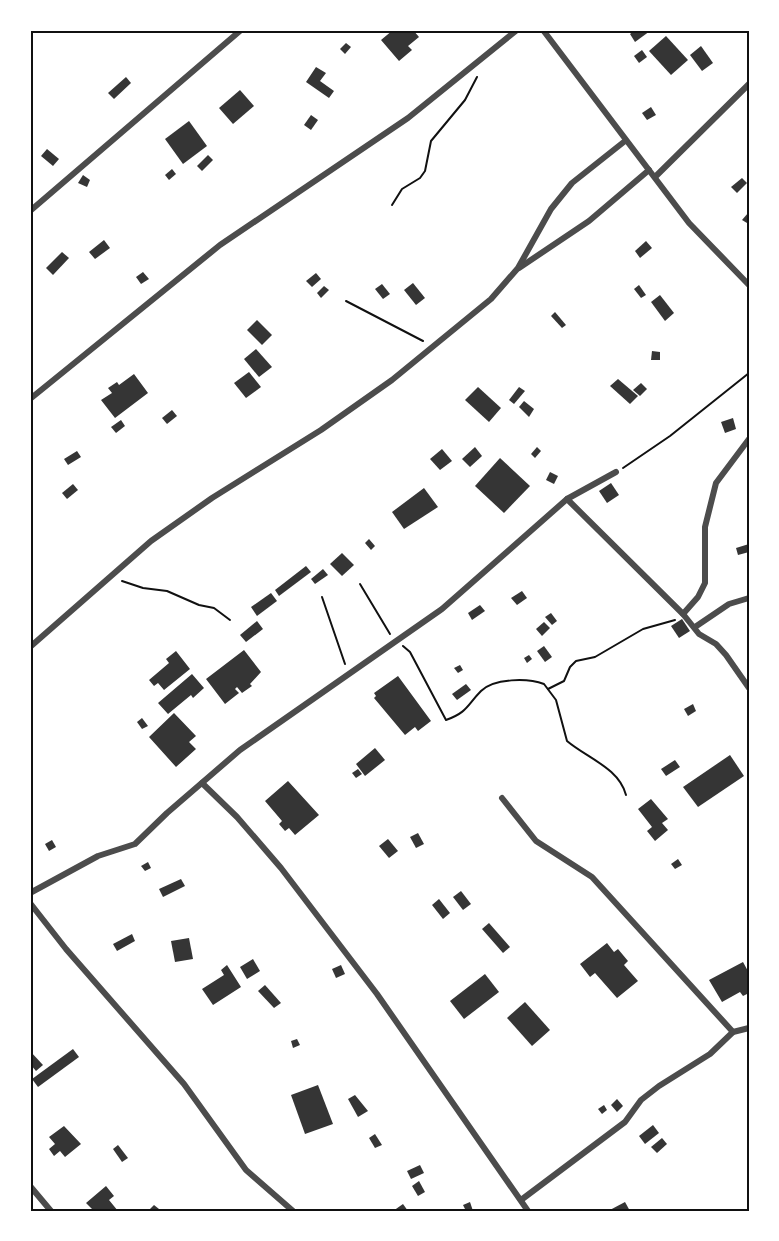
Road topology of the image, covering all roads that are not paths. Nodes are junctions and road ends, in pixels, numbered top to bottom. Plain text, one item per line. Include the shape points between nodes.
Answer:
1 (241, 30) edge
2 (517, 30) edge
3 (543, 30) edge
4 (749, 84) edge
5 (625, 141) junction
6 (649, 170) junction
7 (655, 177) junction
8 (30, 211) edge
9 (519, 268) junction
10 (749, 285) edge
11 (30, 399) edge
12 (749, 439) edge
13 (616, 472) road end
14 (567, 499) junction
15 (749, 598) edge
16 (683, 614) junction
17 (695, 627) junction
18 (30, 647) edge
19 (749, 688) edge
20 (202, 783) junction
21 (502, 798) dead end
22 (30, 892) edge
23 (30, 903) edge
24 (749, 1028) edge
25 (733, 1032) junction
26 (30, 1186) edge
27 (521, 1200) junction
28 (51, 1211) edge
29 (293, 1211) edge
30 (528, 1211) edge

1 - 8 street
2 - 11 street via 408,118 220,245
3 - 5 street
4 - 7 street
5 - 6 street
5 - 9 street via 572,183 551,209
6 - 7 street
6 - 9 street via 589,221
7 - 10 street via 689,223
9 - 18 street via 491,299 392,380 185,516
12 - 16 street via 716,483 705,527 705,583
13 - 14 street
14 - 16 street
14 - 20 street via 442,609 240,750
15 - 17 street via 729,604
16 - 17 street
17 - 19 street via 726,655
20 - 22 street via 135,844 98,856
20 - 27 street via 281,868 360,971
21 - 25 street via 536,841 592,877
23 - 29 street via 76,962 184,1084 246,1170
24 - 25 street
25 - 27 street via 710,1054 641,1100 625,1122
26 - 28 street
27 - 30 street

